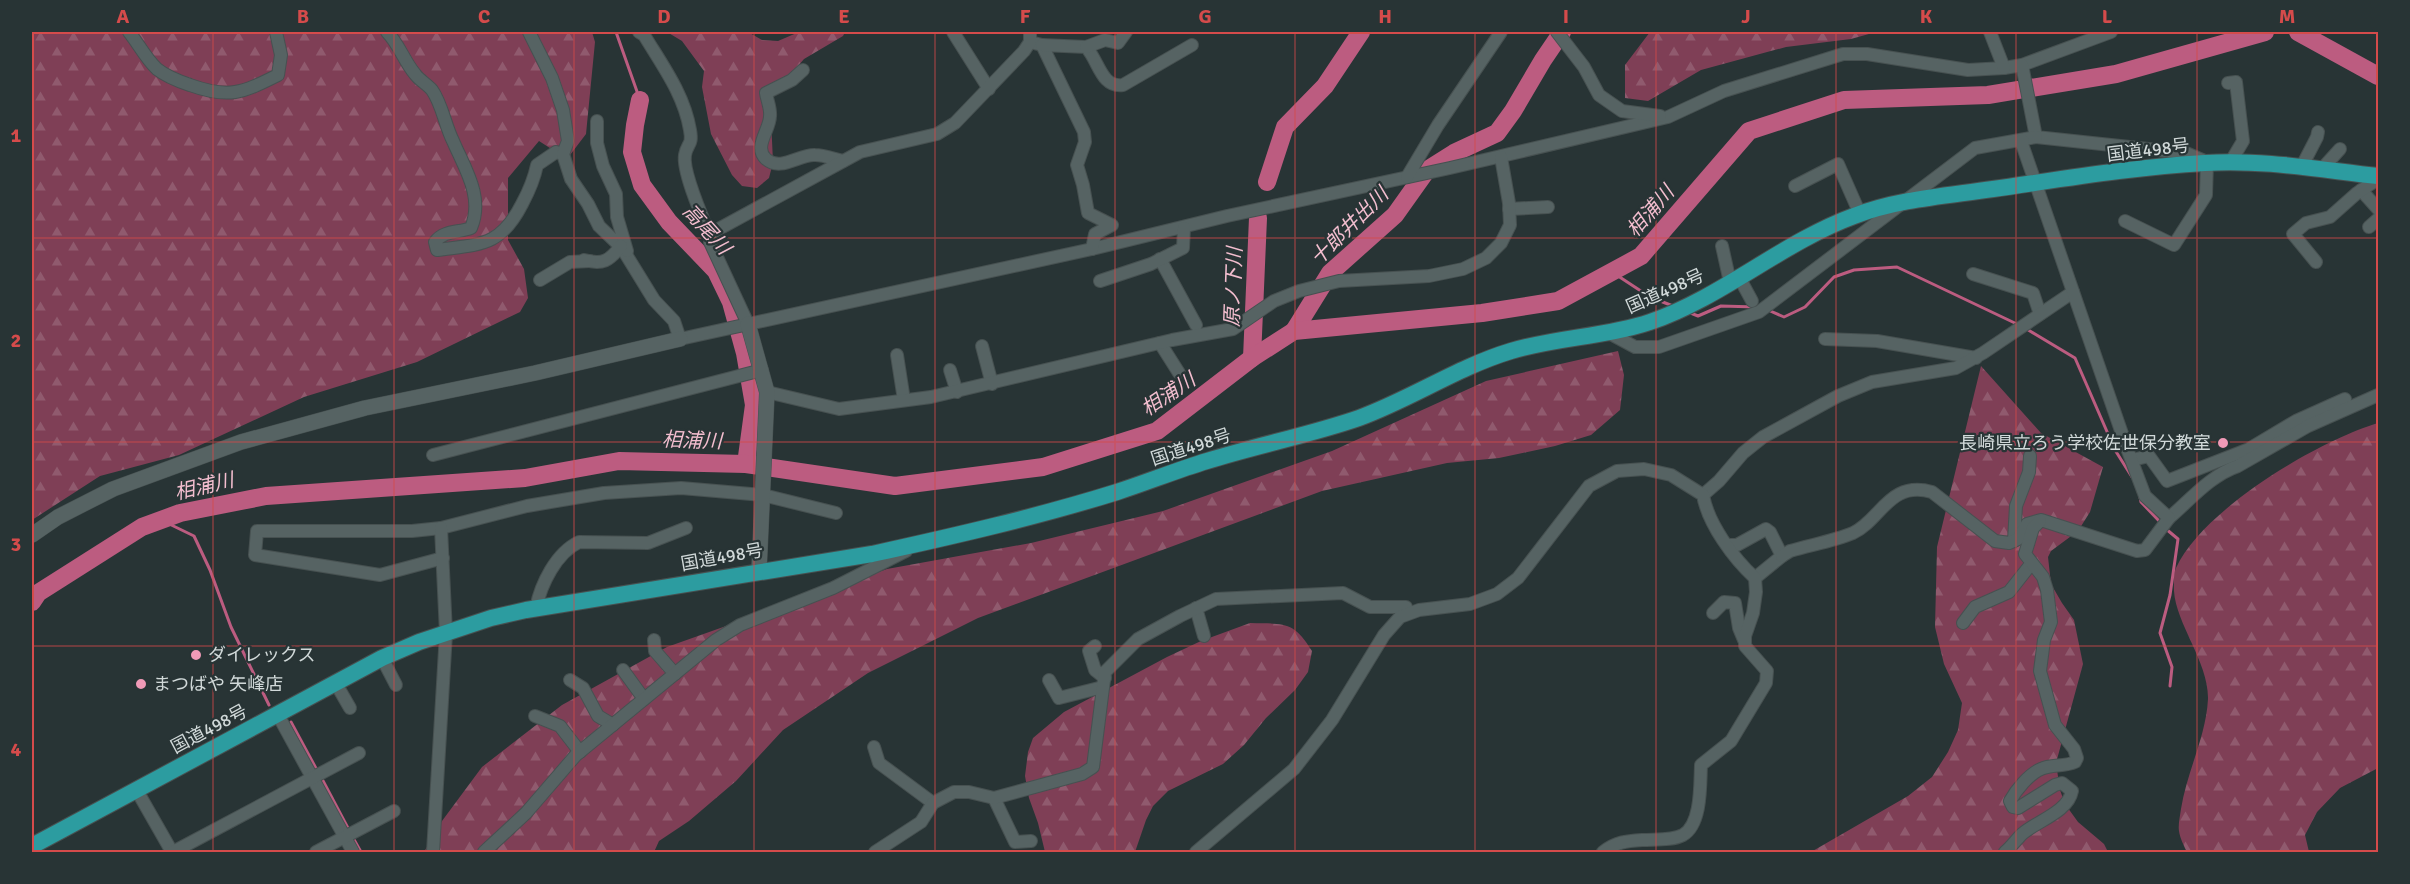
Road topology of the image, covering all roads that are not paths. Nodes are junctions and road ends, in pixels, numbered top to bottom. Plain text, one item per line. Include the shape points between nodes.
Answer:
1 (129, 32) edge
2 (276, 32) edge
3 (387, 32) edge
4 (529, 32) edge
5 (639, 32) edge
6 (953, 32) edge
7 (1126, 32) edge
8 (1501, 32) edge
9 (1557, 32) edge
10 (1990, 32) edge
11 (2111, 32) edge
12 (1034, 40) edge
13 (1192, 45) dead end
14 (1086, 46) junction
15 (2023, 67) junction
16 (2004, 68) junction
17 (802, 70) dead end
18 (2228, 82) dead end
19 (989, 89) junction
20 (1668, 117) junction
21 (597, 121) dead end
22 (2318, 132) dead end
23 (2036, 138) junction
24 (2023, 141) junction
25 (2340, 149) dead end
26 (563, 154) junction
27 (1501, 157) junction
28 (843, 161) junction
29 (2207, 162) junction
30 (2230, 163) junction
31 (2301, 168) junction
32 (2321, 170) junction
33 (1407, 177) junction
34 (2379, 178) edge
35 (2037, 183) junction
36 (1795, 186) dead end
37 (2361, 190) junction
38 (1902, 202) junction
39 (1548, 207) dead end
40 (1509, 209) junction
41 (2379, 209) edge
42 (1860, 214) junction
43 (2125, 221) dead end
44 (1184, 228) junction
45 (711, 238) junction
46 (621, 246) junction
47 (1722, 246) dead end
48 (1092, 249) junction
49 (573, 257) dead end
50 (629, 258) junction
51 (1160, 259) junction
52 (590, 261) junction
53 (2316, 262) dead end
54 (1980, 274) dead end
55 (1735, 279) junction
56 (540, 280) dead end
57 (1100, 281) dead end
58 (2073, 292) junction
59 (1752, 301) dead end
60 (2040, 314) junction
61 (1196, 325) dead end
62 (744, 326) junction
63 (1609, 333) junction
64 (680, 339) junction
65 (1825, 339) dead end
66 (1160, 343) junction
67 (982, 346) dead end
68 (897, 355) dead end
69 (1976, 358) junction
70 (950, 370) dead end
71 (753, 372) junction
72 (1179, 374) dead end
73 (992, 384) junction
74 (767, 392) junction
75 (957, 392) junction
76 (2379, 395) edge
77 (2345, 399) dead end
78 (904, 400) junction
79 (433, 455) dead end
80 (2030, 456) dead end
81 (2132, 460) junction
82 (763, 491) junction
83 (1703, 495) junction
84 (836, 513) dead end
85 (2041, 520) junction
86 (2165, 525) junction
87 (441, 528) junction
88 (686, 528) dead end
89 (32, 535) edge
90 (2014, 541) junction
91 (921, 543) junction
92 (1728, 545) junction
93 (1782, 556) junction
94 (443, 558) junction
95 (2031, 564) junction
96 (759, 571) junction
97 (1755, 578) junction
98 (1406, 607) dead end
99 (536, 608) junction
100 (1196, 609) junction
101 (1713, 613) dead end
102 (1963, 623) dead end
103 (446, 633) junction
104 (1204, 636) dead end
105 (654, 640) dead end
106 (1745, 644) junction
107 (1095, 646) dead end
108 (382, 658) junction
109 (623, 670) dead end
110 (675, 674) junction
111 (570, 680) dead end
112 (1049, 680) dead end
113 (335, 682) junction
114 (1104, 682) junction
115 (396, 685) dead end
116 (644, 699) junction
117 (350, 708) dead end
118 (278, 715) junction
119 (535, 716) dead end
120 (613, 725) junction
121 (874, 747) dead end
122 (580, 752) junction
123 (360, 753) dead end
124 (313, 777) junction
125 (136, 789) junction
126 (994, 798) junction
127 (933, 803) junction
128 (394, 811) dead end
129 (349, 835) junction
130 (1031, 841) dead end
131 (32, 846) edge
132 (172, 852) edge
133 (316, 852) edge
134 (353, 852) edge
135 (433, 852) edge
136 (484, 852) edge
137 (875, 852) edge
138 (1196, 852) edge
139 (1603, 852) edge
140 (2005, 852) edge

1 - 2 street via 155,68 170,78 225,94 248,90 278,75 281,55
3 - 26 street via 414,73 432,90 468,168 475,218 471,228 439,237 435,242 437,250 486,243 501,235 530,190 537,165 556,152
4 - 26 street via 563,110 568,141
5 - 45 street via 680,94 692,142 685,155 690,187
6 - 19 street
7 - 14 street via 1118,43 1105,40
8 - 33 street
9 - 20 street via 1584,67 1599,95 1622,111
10 - 16 street
11 - 15 street
12 - 14 street
12 - 19 street
12 - 48 street via 1084,132 1085,142 1077,165 1088,213 1112,225 1095,234
13 - 14 street via 1124,86 1107,82
15 - 16 street
15 - 23 street
16 - 20 street via 1968,70 1844,54 1724,91
17 - 28 street via 792,80 766,93 771,114 761,144 762,154 778,164 814,154
18 - 30 street via 2236,82 2243,141
19 - 28 street via 955,123 937,134 860,152
20 - 27 street
21 - 50 street via 597,143 616,194 617,217
22 - 31 street
23 - 24 street
23 - 29 street via 2186,153
24 - 35 street
24 - 38 street via 1975,148
25 - 32 street
26 - 46 street via 571,179 599,226
27 - 33 street
27 - 40 street
28 - 45 street via 715,231
29 - 30 highway, 国道498号
29 - 35 highway, 国道498号
29 - 43 street via 2206,195 2174,245
30 - 31 highway, 国道498号
31 - 32 highway, 国道498号
32 - 34 highway, 国道498号
33 - 44 street
34 - 37 street
35 - 38 highway, 国道498号
35 - 58 street
36 - 42 street via 1838,164
37 - 41 street
37 - 53 street via 2330,217 2306,223 2293,234
38 - 42 highway, 国道498号
38 - 63 street via 1759,312 1659,347 1635,347
39 - 40 street
40 - 66 street via 1510,225 1501,243 1486,258 1463,269 1429,276 1339,281 1274,301 1233,329
42 - 55 highway, 国道498号 via 1825,227
44 - 48 street
44 - 51 street via 1184,248
45 - 62 street
46 - 50 street
46 - 52 street via 610,260
47 - 55 street
48 - 62 street
49 - 52 street
50 - 64 street via 654,300 674,321
51 - 57 street
51 - 61 street
52 - 56 street via 570,262
54 - 60 street via 2033,293
55 - 59 street
55 - 63 highway, 国道498号 via 1662,318
58 - 60 street
58 - 81 street
60 - 69 street
62 - 64 street
62 - 71 street
63 - 91 highway, 国道498号 via 1515,350 1483,360 1363,416 1307,435 1206,461 1077,504
64 - 89 street via 365,408 252,439 113,489
65 - 69 street via 1876,341
66 - 72 street
66 - 73 street
67 - 73 street
68 - 78 street
69 - 83 street via 1956,368 1872,382 1838,396 1763,437
70 - 75 street
71 - 74 street
71 - 79 street
73 - 75 street
74 - 78 street via 839,409
74 - 82 street
75 - 78 street
76 - 86 street via 2308,426 2228,470
77 - 81 street via 2296,421 2249,449 2167,481 2149,456
80 - 90 street via 2029,472 2016,506
81 - 86 street via 2145,496
82 - 84 street
82 - 87 street via 681,488 604,493 527,506
82 - 96 street
83 - 92 street via 1705,507
83 - 138 street via 1671,475 1644,469 1617,471 1589,486 1518,578 1497,594 1470,604 1419,610 1400,617 1294,770
85 - 86 street via 2137,551 2145,550
85 - 90 street via 2027,524
85 - 95 street via 2033,528 2025,554
87 - 94 street
87 - 94 street via 371,533 257,531 255,555 380,576
88 - 99 street via 648,543 572,545 540,591
90 - 93 street via 1995,541 1932,492 1920,489 1887,501 1854,532
91 - 96 highway, 国道498号
91 - 110 street via 833,588 740,625
92 - 93 street via 1737,545 1766,529
92 - 97 street via 1738,562
93 - 97 street
94 - 103 street
95 - 102 street via 2009,592 1975,607
95 - 140 street via 2048,590 2051,622 2040,671 2055,725 2077,758 2069,765 2039,769 2016,792 2010,801 2018,808 2055,785 2062,783 2072,790 2071,798 2063,806 2022,834
96 - 99 highway, 国道498号
97 - 106 street via 1753,613
98 - 100 street via 1370,607 1343,593 1216,599
99 - 103 highway, 国道498号
100 - 104 street
100 - 114 street via 1138,639 1105,672
101 - 106 street via 1724,602 1736,603
103 - 108 highway, 国道498号
103 - 135 street
105 - 110 street via 655,651
106 - 139 street via 1767,671 1766,683 1731,741 1701,765 1700,802 1690,828 1672,838 1623,841
107 - 114 street via 1089,651
108 - 113 highway, 国道498号
108 - 115 street
109 - 116 street
110 - 116 street
111 - 120 street via 583,688 598,716
112 - 114 street via 1059,698
113 - 117 street
113 - 118 highway, 国道498号
114 - 126 street via 1093,767 1083,774
116 - 120 street
118 - 124 street
118 - 125 highway, 国道498号
119 - 122 street via 560,726
120 - 122 street
121 - 127 street via 879,763
122 - 136 street via 526,813
123 - 124 street
124 - 129 street
124 - 132 street
125 - 131 highway, 国道498号
125 - 132 street
126 - 127 street via 954,792
126 - 130 street via 1014,842
127 - 137 street via 921,822
128 - 129 street
129 - 133 street
129 - 134 street

